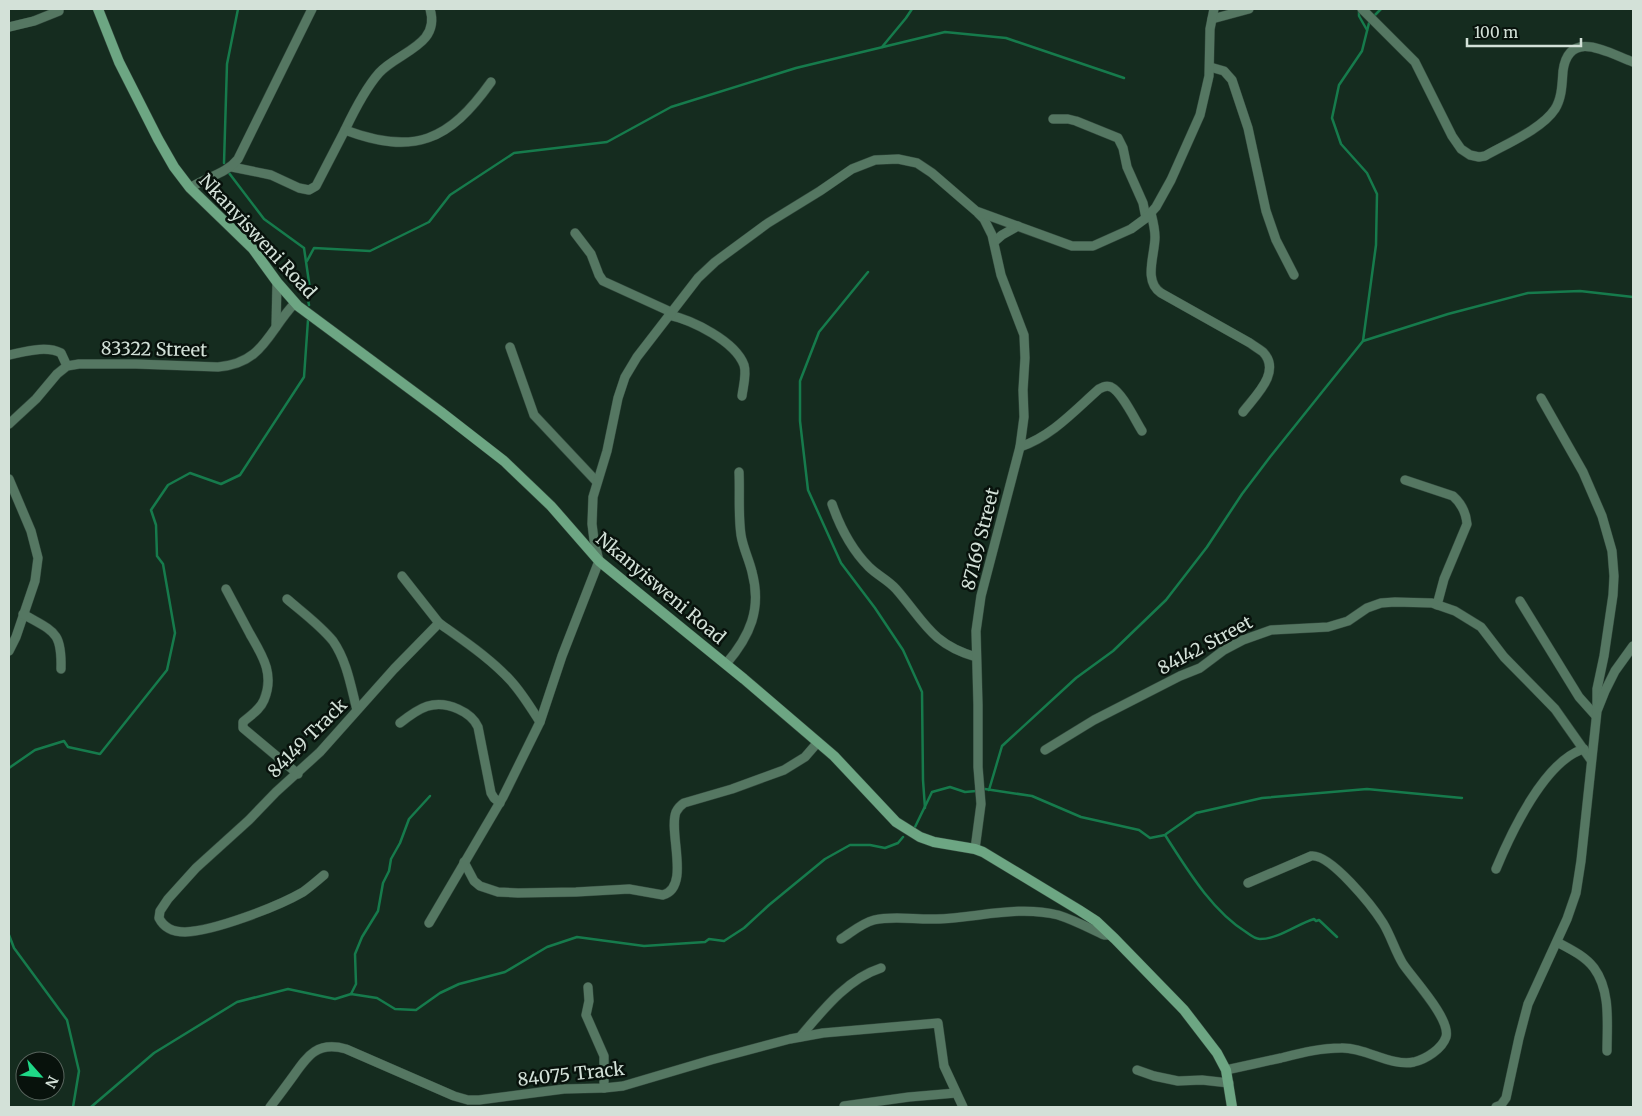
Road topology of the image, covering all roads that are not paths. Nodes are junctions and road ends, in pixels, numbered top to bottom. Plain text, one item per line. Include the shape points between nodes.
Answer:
1 (59, 9) edge
2 (98, 9) edge
3 (312, 9) edge
4 (430, 9) edge
5 (1249, 9) edge
6 (1362, 9) edge
7 (1213, 12) edge
8 (9, 28) edge
9 (1633, 62) edge
10 (1210, 67) junction
11 (491, 82) dead end
12 (1053, 119) dead end
13 (345, 130) junction
14 (232, 166) junction
15 (190, 188) junction
16 (976, 211) junction
17 (1149, 216) junction
18 (1018, 226) junction
19 (575, 233) dead end
20 (994, 242) junction
21 (1294, 274) dead end
22 (277, 282) junction
23 (295, 303) junction
24 (670, 314) junction
25 (276, 328) junction
26 (510, 347) dead end
27 (9, 355) edge
28 (67, 366) junction
29 (742, 396) dead end
30 (1541, 398) dead end
31 (1243, 412) dead end
32 (9, 424) edge
33 (1142, 431) dead end
34 (1020, 447) junction
35 (739, 472) dead end
36 (9, 479) edge
37 (1405, 480) dead end
38 (597, 482) junction
39 (832, 504) dead end
40 (599, 561) junction
41 (402, 576) dead end
42 (226, 589) dead end
43 (287, 599) dead end
44 (1520, 600) dead end
45 (1437, 605) junction
46 (23, 614) junction
47 (439, 623) junction
48 (1633, 646) edge
49 (9, 651) edge
50 (976, 657) junction
51 (726, 664) junction
52 (61, 669) dead end
53 (357, 710) junction
54 (1597, 714) junction
55 (540, 722) junction
56 (400, 723) dead end
57 (818, 742) junction
58 (1584, 749) junction
59 (1045, 750) dead end
60 (1592, 760) junction
61 (298, 774) junction
62 (500, 803) junction
63 (975, 849) junction
64 (464, 862) junction
65 (1496, 869) dead end
66 (324, 875) dead end
67 (1248, 883) dead end
68 (429, 923) dead end
69 (1111, 935) junction
70 (842, 939) dead end
71 (1557, 942) junction
72 (881, 968) dead end
73 (588, 987) dead end
74 (800, 1037) junction
75 (1607, 1051) dead end
76 (1137, 1070) dead end
77 (1226, 1070) junction
78 (1229, 1083) junction
79 (604, 1088) junction
80 (956, 1093) junction
81 (844, 1106) edge
82 (1500, 1106) edge
83 (270, 1107) edge
84 (963, 1107) edge
85 (1232, 1107) edge

1 - 8 street
2 - 15 street, Nkanyisweni Road via 119,62 174,167
3 - 14 street via 244,150
4 - 13 street via 433,18 426,38 377,76
5 - 7 street
6 - 9 street via 1415,62 1460,149 1480,157 1547,118 1560,98 1569,55 1578,47 1588,45
7 - 10 street
10 - 17 street via 1204,104 1194,130 1172,180
10 - 21 street via 1224,71 1232,80 1248,128 1266,211 1276,240
11 - 13 street via 454,125 428,139 387,142
12 - 17 street via 1076,121 1118,138
13 - 14 street via 316,186 309,190
14 - 15 street
15 - 22 street, Nkanyisweni Road via 252,249
16 - 18 street
16 - 20 street, 87169 Street via 984,219
16 - 24 street via 932,173 907,160 887,158 865,162 768,223 715,262
17 - 18 street via 1115,237 1087,246 1072,246
17 - 31 street via 1155,239 1154,288 1250,343 1268,360 1271,368 1268,378
18 - 20 street
19 - 24 street via 591,254 605,283
20 - 34 street, 87169 Street via 1025,343 1024,417
22 - 23 street, Nkanyisweni Road
22 - 25 street
23 - 25 street, 83322 Street
23 - 40 street, Nkanyisweni Road via 504,461 551,506
24 - 29 street via 698,325 739,357 745,372
24 - 38 street via 625,377
25 - 28 street, 83322 Street via 249,357 227,366
26 - 38 street via 534,415
27 - 28 street via 54,350 61,353
28 - 32 street
30 - 54 street via 1583,472 1602,516 1612,551 1613,596 1597,689
33 - 34 street via 1119,394 1105,386 1058,426
34 - 50 street, 87169 Street via 981,596
35 - 51 street via 741,535 753,573 756,600 749,631
36 - 46 street via 31,531 38,558 35,580
37 - 45 street via 1453,496 1467,517
38 - 40 street via 591,512
39 - 50 street via 840,524 870,568 894,587 937,638
40 - 51 street, Nkanyisweni Road
40 - 55 street
41 - 47 street
42 - 61 street via 263,655 267,670 264,700 242,726
43 - 53 street via 334,642 348,674
44 - 54 street via 1579,698
45 - 58 street, 84142 Street via 1481,627 1555,709
45 - 59 street, 84142 Street via 1381,603 1348,621 1328,627 1271,630 1258,634 1224,650 1200,668 1094,720
46 - 49 street
46 - 52 street via 57,638 61,646
47 - 53 street, 84149 Track
47 - 55 street via 513,682
48 - 54 street via 1615,671
50 - 63 street, 87169 Street via 981,804
51 - 57 street, Nkanyisweni Road
53 - 61 street, 84149 Track
54 - 60 street
55 - 62 street
56 - 62 street via 429,705 454,707 468,715 478,728 491,793
57 - 63 street, Nkanyisweni Road via 904,828 934,842
57 - 64 street via 805,757 784,770 679,807 675,819 677,876 668,893 629,889 498,892 474,881
58 - 60 street, 84142 Street
58 - 65 street via 1566,758 1538,790
60 - 71 street via 1578,884
61 - 66 street, 84149 Track via 196,868 168,900 159,918 172,930 202,930 282,903 304,892
62 - 64 street
63 - 69 street, Nkanyisweni Road via 1079,910
64 - 68 street
67 - 77 street via 1310,856 1328,861 1378,916 1400,958 1443,1018 1447,1030 1439,1048 1415,1062 1399,1062 1342,1048 1309,1051
69 - 70 street via 1058,915 1036,912 942,919 877,919 861,925
69 - 77 street, Nkanyisweni Road via 1184,1010
71 - 75 street via 1577,952 1594,968 1601,983 1607,1016
71 - 82 street via 1528,1004 1506,1098
72 - 74 street via 848,986
73 - 79 street via 586,1015 604,1056
74 - 79 street, 84075 Track via 632,1084
74 - 80 street, 84075 Track via 938,1024 941,1057
76 - 78 street via 1178,1081
77 - 78 street, Nkanyisweni Road
78 - 85 street, Nkanyisweni Road
79 - 83 street, 84075 Track via 564,1089 468,1100 338,1046 316,1050 304,1060
80 - 81 street
80 - 84 street

